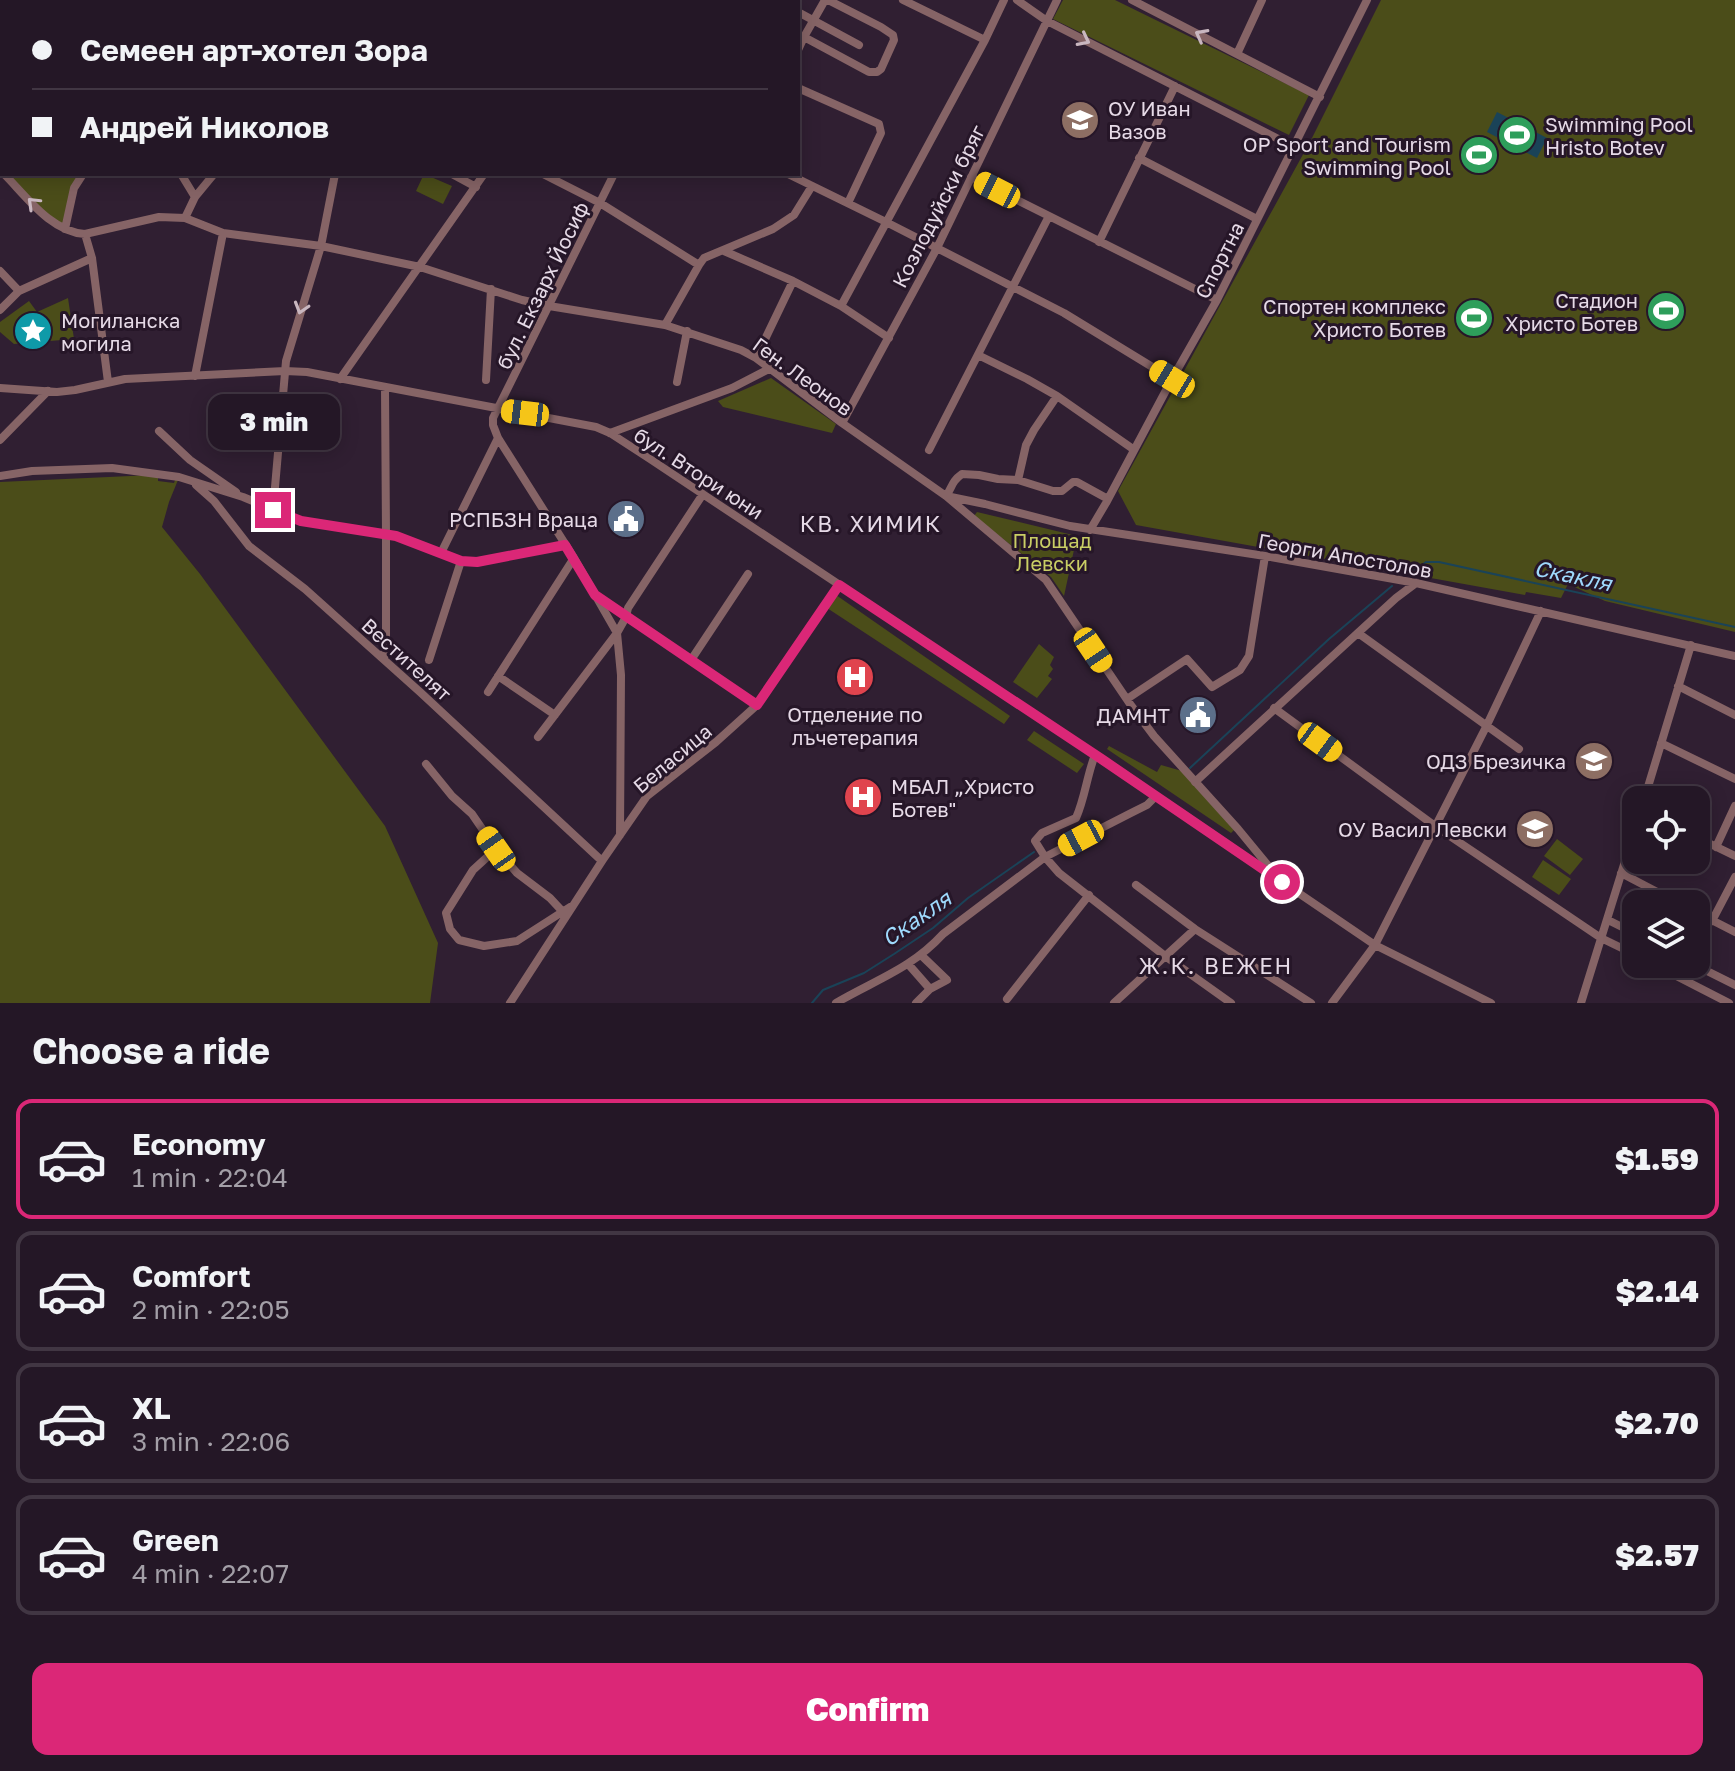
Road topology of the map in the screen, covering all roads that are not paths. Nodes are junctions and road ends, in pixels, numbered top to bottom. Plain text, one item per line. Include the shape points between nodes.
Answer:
1 (826, 0) edge
2 (903, 0) edge
3 (1004, 0) edge
4 (1017, 0) edge
5 (1057, 0) edge
6 (1132, 0) edge
7 (1162, 0) edge
8 (1262, 0) edge
9 (1367, 0) edge
10 (1155, 10) junction
11 (800, 13) edge
12 (813, 20) junction
13 (1047, 21) junction
14 (804, 37) junction
15 (985, 40) junction
16 (859, 45) dead end
17 (800, 46) edge
18 (1237, 54) junction
19 (1175, 86) junction
20 (800, 89) edge
21 (1320, 97) junction
22 (1294, 147) junction
23 (1139, 158) junction
24 (6, 176) edge
25 (82, 176) edge
26 (182, 176) edge
27 (212, 176) edge
28 (335, 176) edge
29 (456, 176) edge
30 (483, 176) edge
31 (547, 176) edge
32 (613, 176) edge
33 (792, 176) edge
34 (971, 177) junction
35 (812, 186) junction
36 (476, 187) junction
37 (195, 197) junction
38 (600, 203) junction
39 (848, 203) junction
40 (1049, 216) junction
41 (185, 218) junction
42 (1257, 219) junction
43 (886, 222) junction
44 (65, 229) junction
45 (223, 233) junction
46 (85, 234) junction
47 (1099, 242) junction
48 (321, 246) junction
49 (937, 248) junction
50 (724, 251) junction
51 (92, 258) junction
52 (699, 265) junction
53 (420, 267) junction
54 (0, 271) edge
55 (793, 281) junction
56 (1012, 286) junction
57 (491, 289) junction
58 (19, 291) junction
59 (1217, 300) junction
60 (549, 306) junction
61 (841, 306) junction
62 (0, 310) edge
63 (665, 325) junction
64 (687, 331) junction
65 (889, 338) junction
66 (978, 355) junction
67 (756, 358) junction
68 (769, 369) junction
69 (285, 371) junction
70 (195, 376) junction
71 (340, 379) junction
72 (1172, 379) junction
73 (486, 380) dead end
74 (108, 382) junction
75 (677, 382) dead end
76 (0, 388) edge
77 (385, 388) junction
78 (48, 391) junction
79 (1057, 396) junction
80 (498, 410) junction
81 (842, 423) junction
82 (159, 431) dead end
83 (610, 433) junction
84 (498, 438) junction
85 (0, 440) edge
86 (1133, 449) junction
87 (929, 450) dead end
88 (0, 476) edge
89 (1018, 480) junction
90 (193, 481) junction
91 (703, 494) junction
92 (946, 496) junction
93 (243, 497) junction
94 (1108, 499) junction
95 (273, 510) junction
96 (1090, 530) junction
97 (386, 534) junction
98 (565, 545) junction
99 (441, 553) junction
100 (1265, 556) junction
101 (574, 558) junction
102 (461, 561) junction
103 (748, 574) dead end
104 (1416, 583) junction
105 (839, 585) junction
106 (595, 595) junction
107 (1541, 611) junction
108 (626, 617) junction
109 (617, 633) junction
110 (1358, 633) junction
111 (1691, 645) junction
112 (1735, 656) edge
113 (384, 659) junction
114 (429, 660) dead end
115 (691, 660) junction
116 (498, 676) junction
117 (1678, 686) junction
118 (488, 692) dead end
119 (1127, 699) junction
120 (757, 705) junction
121 (1274, 708) junction
122 (555, 715) junction
123 (1735, 715) edge
124 (1486, 727) junction
125 (538, 737) dead end
126 (1661, 743) junction
127 (1519, 749) dead end
128 (1095, 755) junction
129 (426, 764) dead end
130 (1735, 779) edge
131 (1195, 782) junction
132 (1648, 786) edge
133 (1156, 796) junction
134 (1735, 806) edge
135 (1435, 826) junction
136 (1238, 829) junction
137 (620, 835) junction
138 (1227, 844) junction
139 (1710, 844) edge
140 (1716, 847) junction
141 (496, 849) junction
142 (1735, 856) edge
143 (1045, 857) junction
144 (602, 861) junction
145 (1622, 870) edge
146 (1621, 873) junction
147 (1735, 877) edge
148 (1282, 882) junction
149 (1136, 885) dead end
150 (1653, 890) edge
151 (1089, 895) junction
152 (575, 904) junction
153 (563, 912) junction
154 (1608, 920) junction
155 (1712, 921) joint
156 (1622, 927) edge
157 (1195, 929) junction
158 (1735, 932) edge
159 (1601, 938) junction
160 (1375, 945) junction
161 (1622, 948) edge
162 (921, 955) junction
163 (1165, 956) junction
164 (909, 965) junction
165 (1710, 974) edge
166 (1680, 978) edge
167 (1735, 988) edge
168 (930, 989) junction
169 (1007, 999) dead end
170 (510, 1003) edge
171 (836, 1003) edge
172 (916, 1003) edge
173 (1114, 1003) edge
174 (1231, 1003) edge
175 (1311, 1003) edge
176 (1332, 1003) edge
177 (1491, 1003) edge
178 (1581, 1003) edge
179 (1729, 1003) edge

1 - 12 street
1 - 14 street via 893,35 881,69 869,72
2 - 15 street
3 - 15 street
4 - 13 street
5 - 13 street, Козлодуйски бряг
6 - 10 street
7 - 10 street
8 - 18 street
9 - 21 street, Спортна
18 -> 10 street
11 - 12 street
12 - 14 street
12 - 16 street
13 -> 19 street
13 - 34 street, Козлодуйски бряг
14 - 17 street
15 - 43 street
18 - 21 street
19 - 22 street
19 - 23 street
20 - 39 street via 881,128
21 - 22 street, Спортна
22 - 42 street, Спортна
23 - 42 street
23 - 47 street
44 -> 24 street, Ген. Леонов
25 - 44 street
26 - 37 street
27 - 37 street
28 - 48 street
29 - 36 street
30 - 36 street
31 - 38 street
32 - 38 street, бул. Екзарх Йосиф
33 - 35 street
34 - 40 street
34 - 49 street, Козлодуйски бряг
35 - 39 street
35 - 50 street via 794,215
36 - 53 street
37 - 41 street
38 - 52 street
38 - 60 street, бул. Екзарх Йосиф
39 - 43 street
40 - 47 street
40 - 56 street
41 - 45 street, Ген. Леонов
41 - 46 street, Ген. Леонов via 159,217
42 - 59 street, Спортна
43 - 49 street
43 - 61 street
44 - 46 street, Ген. Леонов
45 - 48 street, Ген. Леонов
45 - 70 street
46 - 51 street
47 - 59 street
48 - 53 street, Ген. Леонов
48 -> 69 street
49 - 56 street
49 - 65 street, Козлодуйски бряг
50 - 52 street
50 - 55 street
51 - 58 street
51 - 74 street
52 - 63 street
53 - 57 street, Ген. Леонов
53 - 71 street
54 - 58 street
55 - 61 street
55 - 67 street
56 - 66 street
56 - 72 street
57 - 60 street, Ген. Леонов
57 - 73 street
58 - 62 street
59 - 72 street, Спортна
60 - 63 street, Ген. Леонов
60 - 80 street, бул. Екзарх Йосиф
61 - 65 street
63 - 64 street, Ген. Леонов
64 - 67 street, Ген. Леонов
64 - 75 street
65 - 81 street, Козлодуйски бряг
66 - 79 street
66 - 87 street
67 - 68 street, Ген. Леонов
68 - 81 street, Ген. Леонов
68 - 83 street
69 - 70 street, бул. Втори юни
69 - 71 street, бул. Втори юни
69 - 95 street
70 - 74 street, бул. Втори юни
71 - 77 street, бул. Втори юни
72 - 86 street, Спортна
74 - 78 street, бул. Втори юни
76 - 78 street, бул. Втори юни
77 - 80 street, бул. Втори юни
77 - 97 street
78 - 85 street
79 - 86 street
79 - 89 street via 1026,445
80 - 83 street, бул. Втори юни
80 - 84 street via 493,418
81 - 92 street, Ген. Леонов
82 - 93 street
83 - 91 street, бул. Втори юни
84 - 98 street
84 - 99 street
86 - 94 street, Спортна
88 - 90 street via 112,468
89 - 92 street via 962,474
89 - 94 street via 1053,491 1077,482
90 - 93 street
90 - 113 street, Вестителят via 249,546
91 - 105 street, бул. Втори юни
91 - 108 street
92 - 96 street, Георги Апостолов
92 - 119 street, Ген. Леонов via 1046,580
93 - 95 street
94 - 96 street, Спортна
95 - 97 street via 301,521
96 - 100 street, Георги Апостолов
97 - 99 street
97 - 113 street
98 - 101 street
98 - 102 street
99 - 102 street
100 - 104 street, Георги Апостолов
100 - 119 street via 1249,656 1240,670 1212,687 1187,659
101 - 106 street
101 - 116 street
102 - 114 street
103 - 115 street
104 - 107 street, Георги Апостолов
104 - 110 street
105 - 120 street, Беласица
105 - 128 street, бул. Втори юни
106 - 108 street
106 - 109 street
107 - 111 street, Георги Апостолов
107 - 124 street
108 - 109 street
108 - 115 street
109 - 122 street
109 - 137 street
110 - 121 street
110 - 124 street
111 - 112 street, Георги Апостолов
111 - 117 street
113 - 144 street, Вестителят
115 - 120 street
116 - 118 street
116 - 122 street
117 - 123 street
117 - 126 street
119 - 131 street, Ген. Леонов
120 - 137 street, Беласица via 647,796
121 - 131 street
121 - 135 street
122 - 125 street
124 - 127 street
124 - 135 street
126 - 130 street
126 - 132 street
128 - 133 street, бул. Втори юни
128 - 143 street via 1076,818 1035,841
129 - 141 street
131 - 136 street, Ген. Леонов
133 - 138 street, бул. Втори юни
133 - 143 street
134 - 140 street
135 - 159 street
135 - 160 street
136 - 138 street via 1239,840
136 - 148 street, Ген. Леонов
137 - 144 street, Беласица
138 - 148 street, бул. Втори юни
139 - 140 street
140 - 142 street
141 - 153 street
141 - 153 street via 473,870 446,913 459,940 484,946 517,941
143 - 151 street
143 - 162 street
144 - 152 street, Беласица
145 - 146 street
146 - 150 street
146 - 154 street
147 - 155 street
148 - 160 street, бул. Втори юни
149 - 157 street
151 - 163 street
151 - 169 street
152 - 153 street
152 - 170 street, Беласица
154 - 156 street
154 - 159 street
155 - 158 street
157 - 163 street
157 - 175 street
159 - 161 street
159 - 178 street
160 - 176 street
160 - 177 street, бул. Втори юни
162 - 164 street
162 - 168 street via 947,980
163 - 173 street
163 - 174 street
164 - 168 street
164 - 171 street
165 - 167 street
166 - 179 street
167 - 179 street
168 - 172 street

